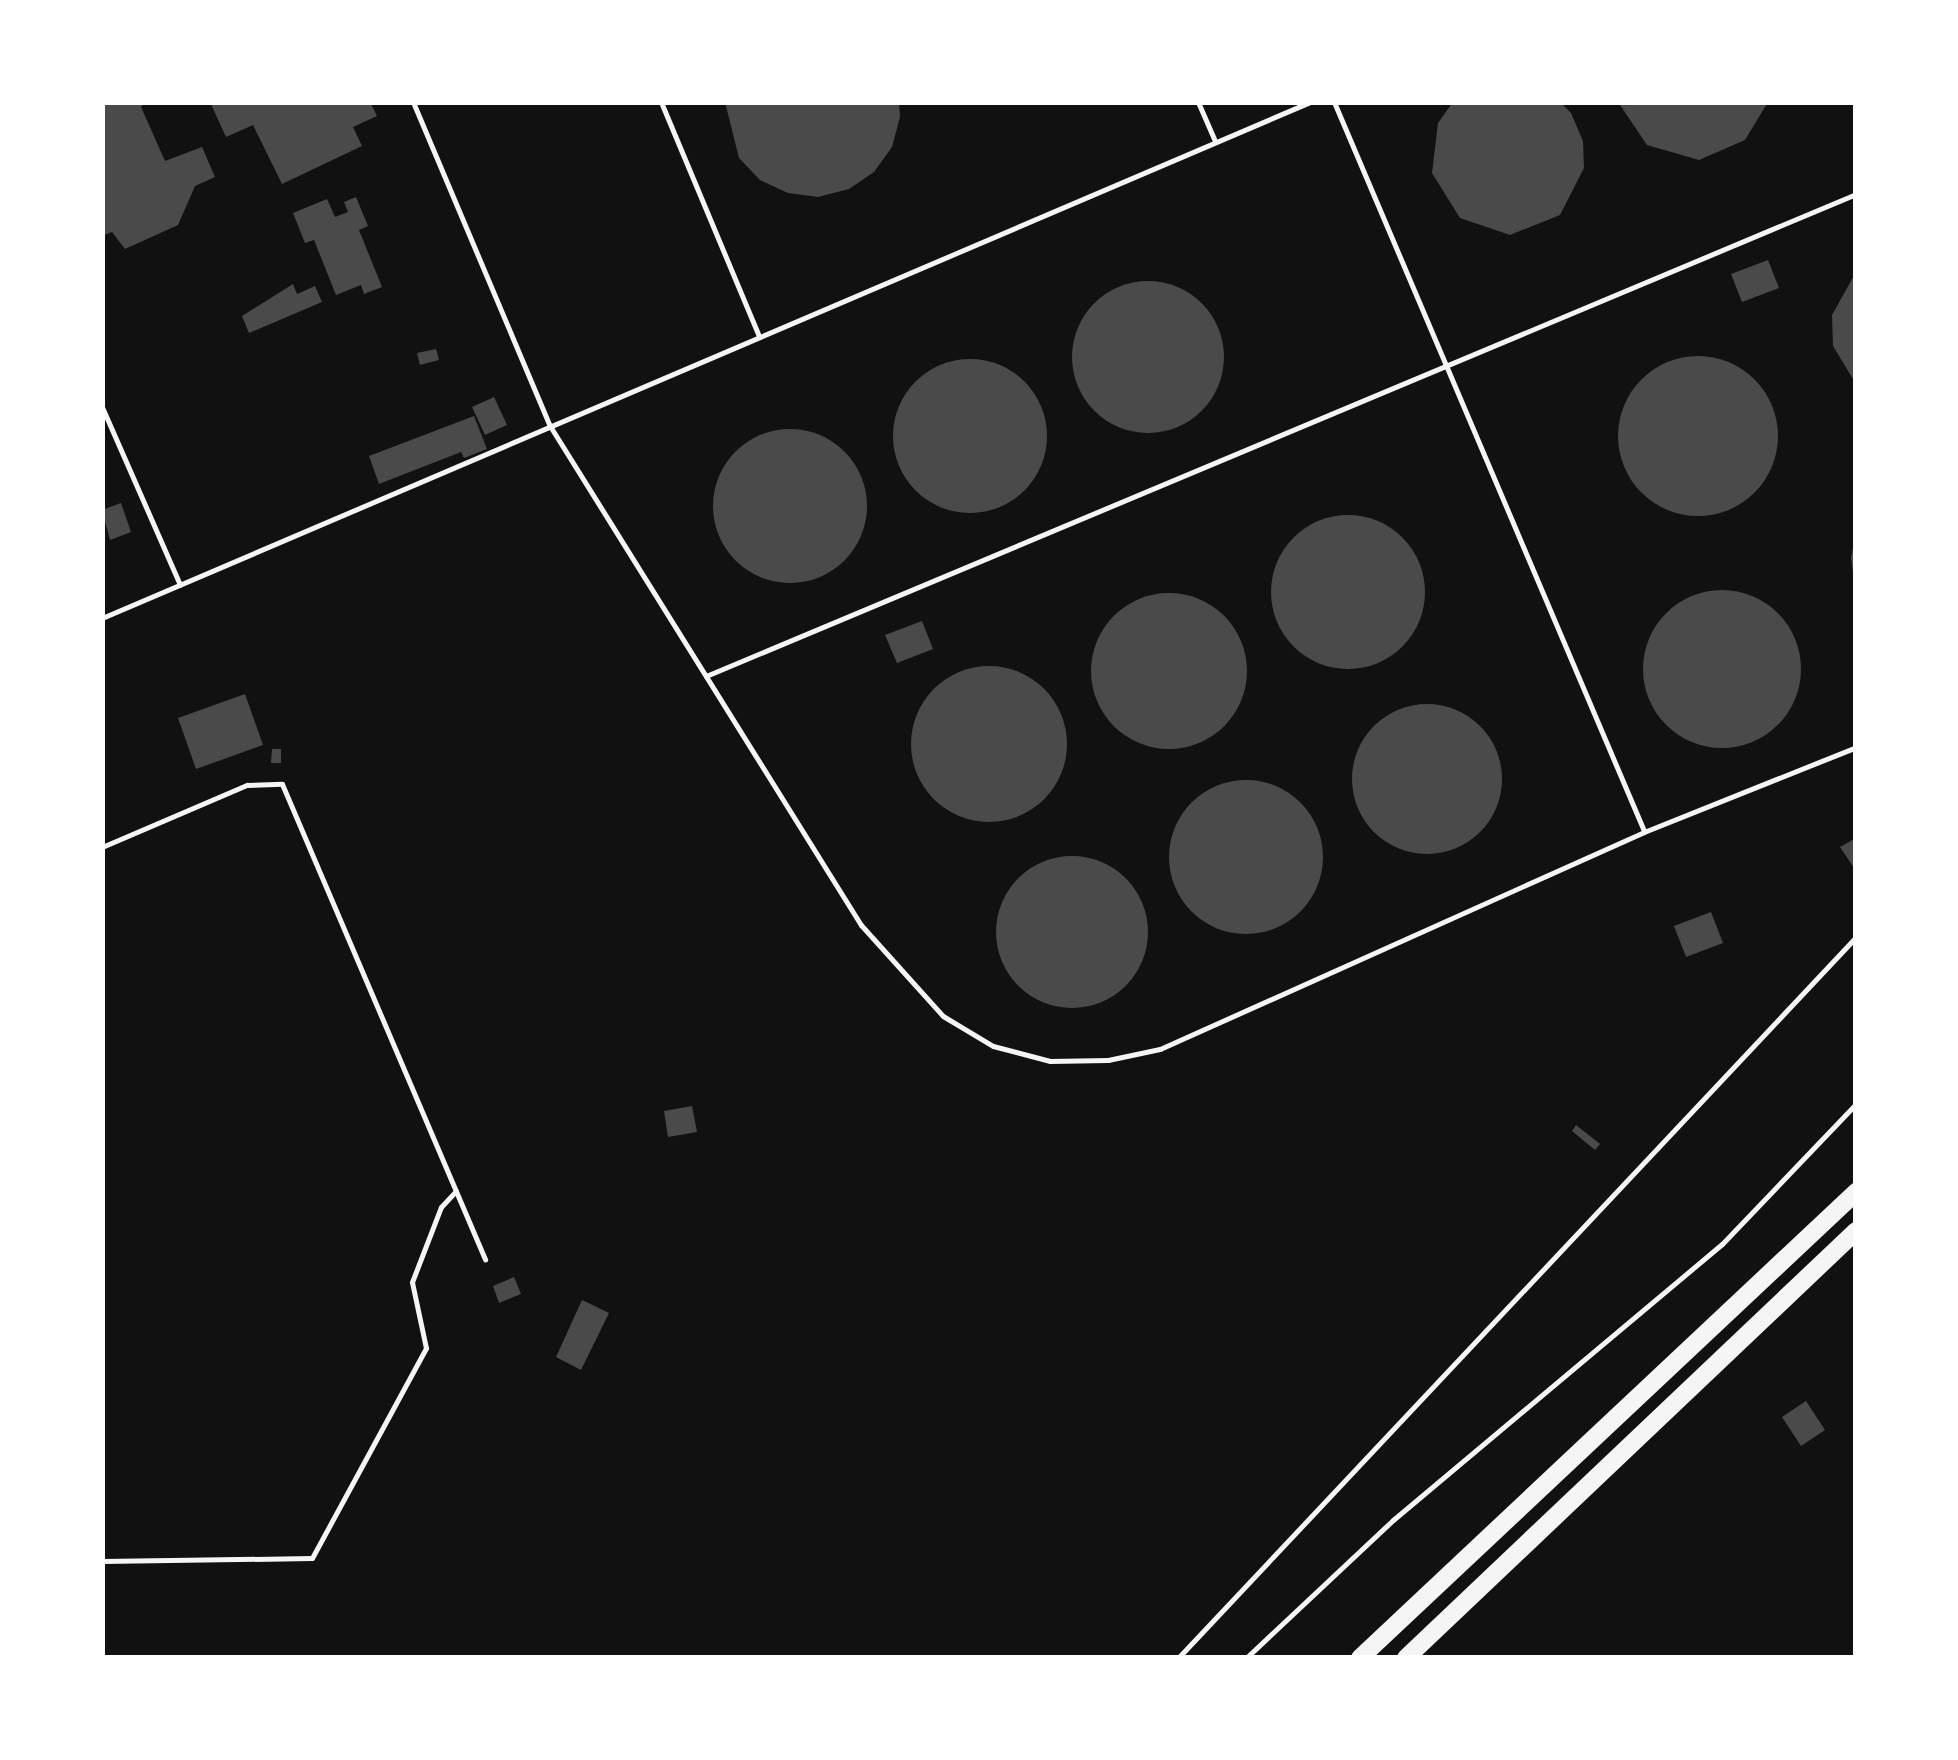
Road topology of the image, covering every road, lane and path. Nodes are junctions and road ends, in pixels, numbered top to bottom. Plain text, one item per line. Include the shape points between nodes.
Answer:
1 (413, 102) edge
2 (661, 102) edge
3 (1198, 102) edge
4 (1310, 102) edge
5 (1334, 102) edge
6 (1215, 142) junction
7 (1856, 194) edge
8 (758, 336) junction
9 (1446, 366) junction
10 (102, 407) edge
11 (550, 426) junction
12 (180, 585) junction
13 (102, 618) edge
14 (706, 676) junction
15 (1856, 747) edge
16 (1644, 832) junction
17 (102, 847) edge
18 (1856, 937) edge
19 (1856, 1104) edge
20 (456, 1191) junction
21 (1856, 1192) edge
22 (1856, 1231) edge
23 (485, 1259) dead end
24 (102, 1561) edge
25 (1178, 1658) edge
26 (1246, 1658) edge
27 (1360, 1658) edge
28 (1406, 1658) edge

1 - 11 lane
2 - 8 lane
3 - 6 lane
4 - 6 lane
5 - 9 lane
6 - 8 lane
7 - 9 lane
8 - 11 lane
9 - 14 lane
9 - 16 lane
10 - 12 lane
11 - 12 lane
11 - 14 lane
12 - 13 lane
14 - 16 lane via 861,925 904,980 942,1016 994,1046 1050,1061 1108,1060 1160,1049
15 - 16 lane
17 - 20 lane via 247,785 282,784
18 - 25 lane
19 - 26 lane via 1722,1244 1393,1520
20 - 23 lane
20 - 24 lane via 441,1206 412,1282 426,1348 312,1558
21 - 27 highway
22 - 28 highway

